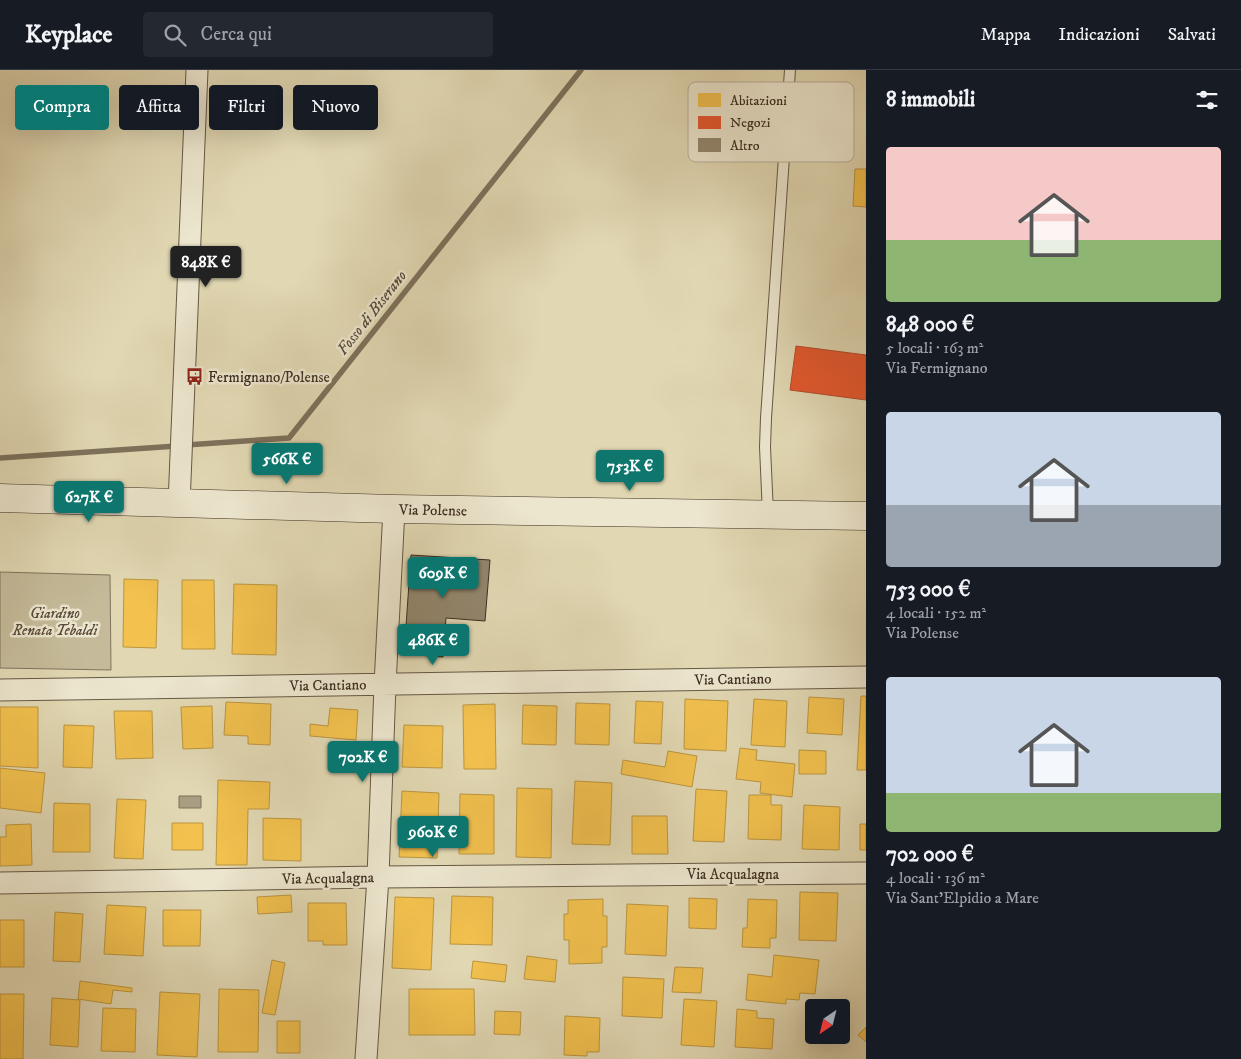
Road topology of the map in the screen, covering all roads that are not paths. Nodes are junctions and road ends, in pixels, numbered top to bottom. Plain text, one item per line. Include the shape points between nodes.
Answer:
1 (197, 70) edge
2 (784, 162) edge
3 (0, 498) edge
4 (178, 504) junction
5 (394, 510) junction
6 (768, 515) junction
7 (866, 516) edge
8 (866, 677) edge
9 (385, 685) junction
10 (0, 690) edge
11 (866, 873) edge
12 (378, 877) junction
13 (0, 883) edge
14 (366, 1059) edge

1 - 4 street
2 - 6 lane via 765,447
3 - 4 main road, Via Polense
4 - 5 main road, Via Polense
5 - 6 main road, Via Polense
5 - 9 street
6 - 7 main road, Via Polense
8 - 9 street, Via Cantiano
9 - 10 street, Via Cantiano
9 - 12 street
11 - 12 street, Via Acqualagna
12 - 13 street, Via Acqualagna
12 - 14 street

